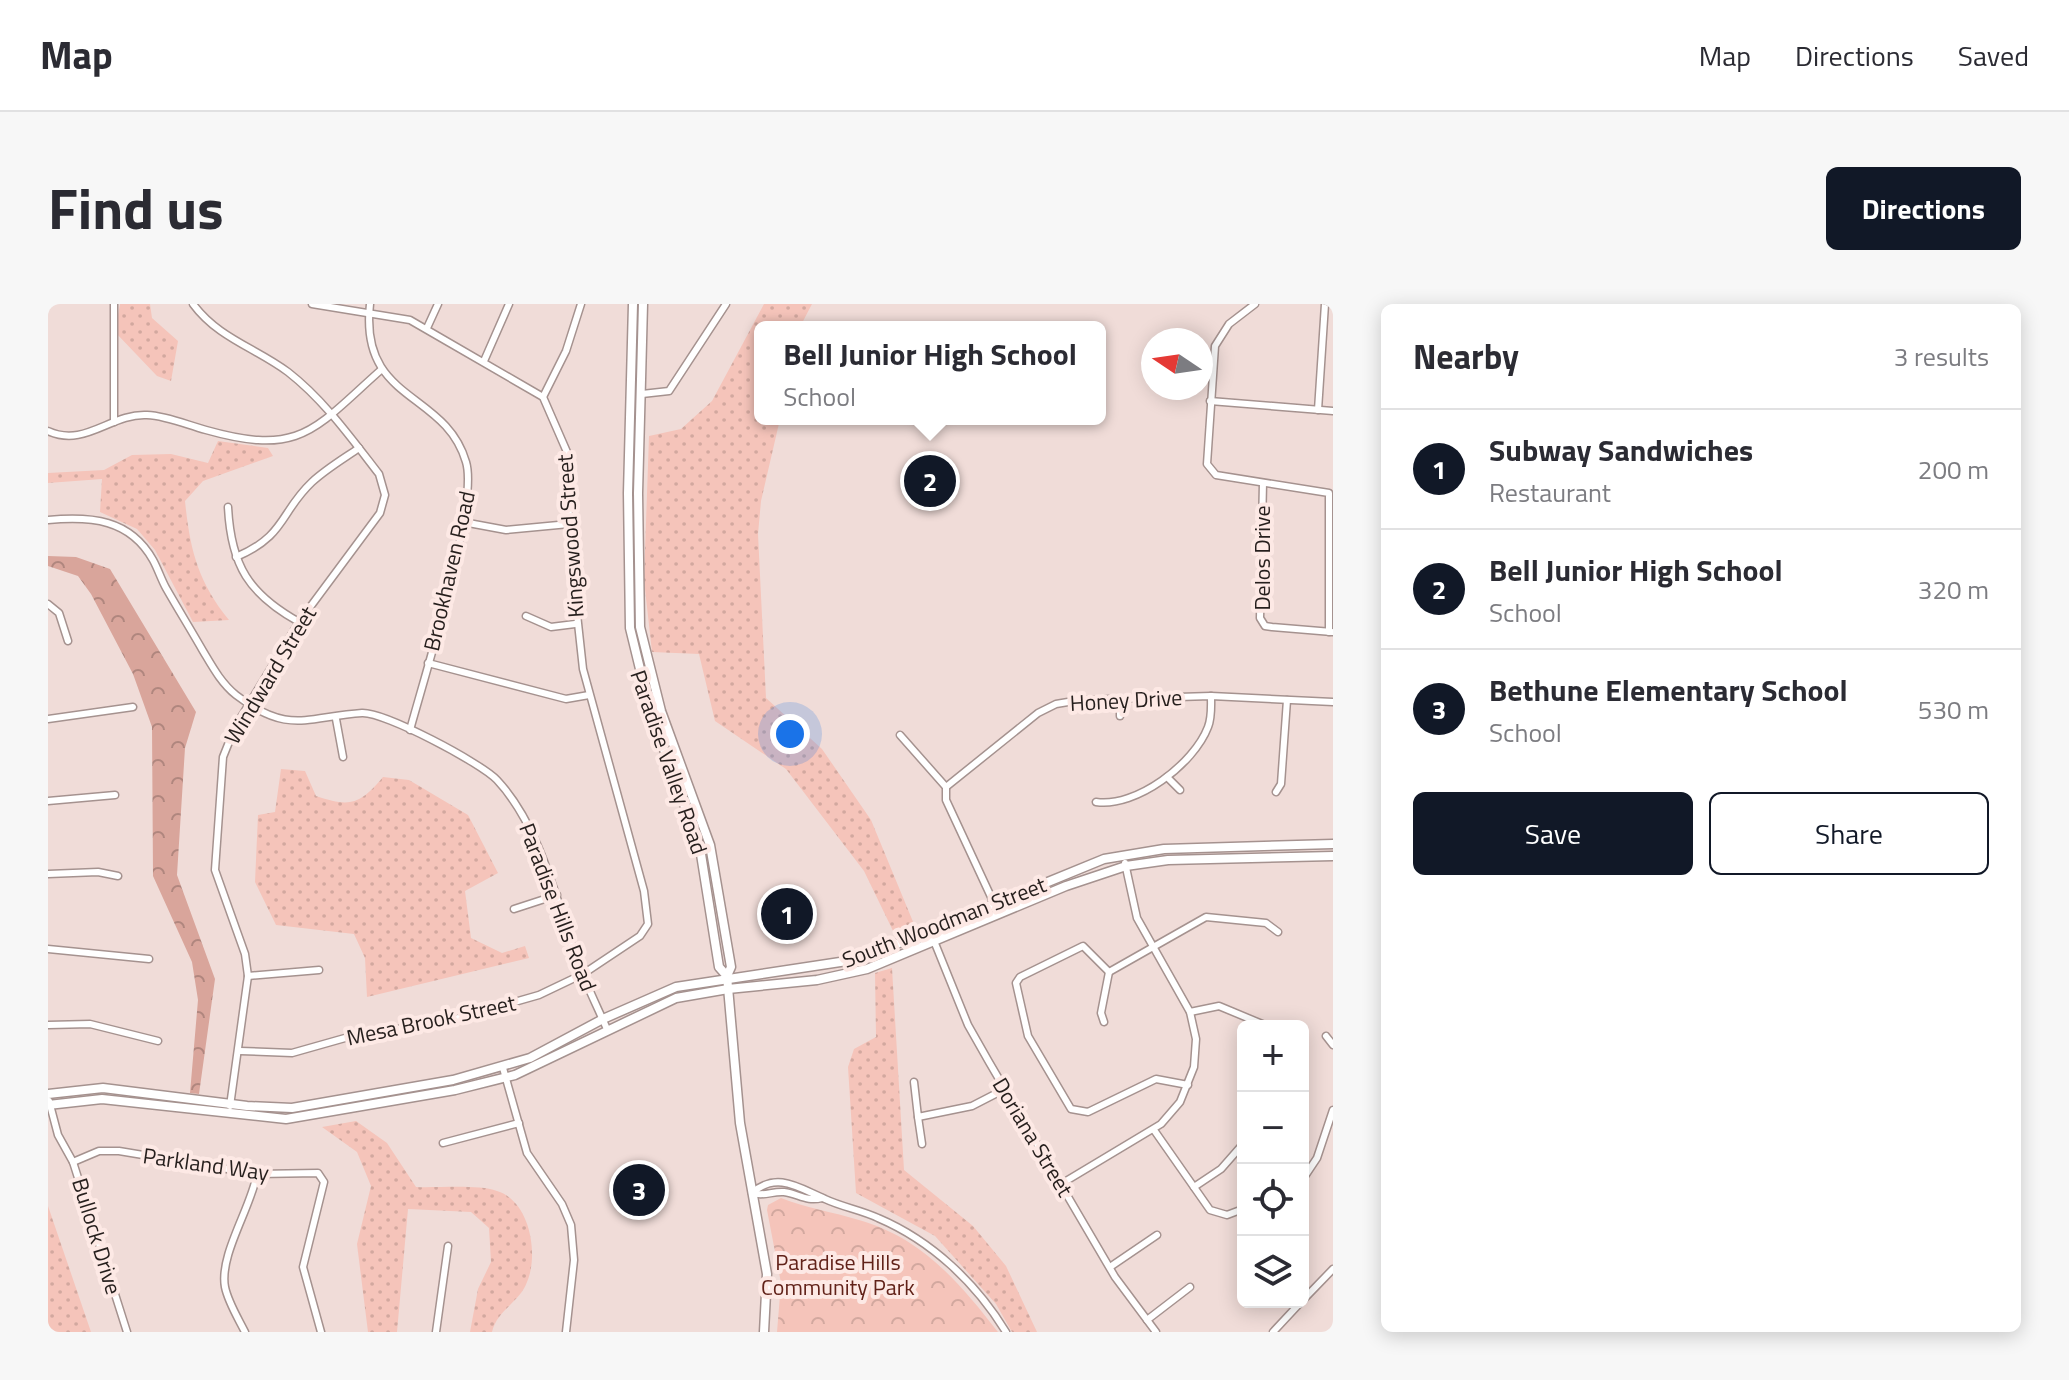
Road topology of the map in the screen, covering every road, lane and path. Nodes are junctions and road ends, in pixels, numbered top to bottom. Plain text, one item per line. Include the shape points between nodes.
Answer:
1 (114, 304) edge
2 (193, 304) edge
3 (312, 304) edge
4 (370, 304) edge
5 (438, 304) edge
6 (509, 304) edge
7 (581, 304) edge
8 (633, 304) edge
9 (643, 304) edge
10 (726, 304) edge
11 (1255, 304) edge
12 (1325, 304) edge
13 (369, 315) junction
14 (427, 328) junction
15 (484, 361) junction
16 (382, 369) junction
17 (642, 394) junction
18 (543, 397) junction
19 (1210, 401) junction
20 (1318, 410) junction
21 (1333, 411) edge
22 (330, 414) junction
23 (114, 422) junction
24 (48, 431) edge
25 (359, 448) junction
26 (1263, 483) junction
27 (228, 507) dead end
28 (48, 520) edge
29 (463, 522) junction
30 (569, 524) junction
31 (236, 557) junction
32 (48, 604) edge
33 (526, 616) dead end
34 (299, 622) junction
35 (575, 624) junction
36 (1331, 632) edge
37 (68, 641) dead end
38 (428, 663) junction
39 (589, 695) junction
40 (1211, 696) junction
41 (1120, 700) junction
42 (1287, 700) junction
43 (1333, 702) edge
44 (250, 703) junction
45 (133, 707) dead end
46 (1120, 716) dead end
47 (48, 719) edge
48 (336, 719) junction
49 (410, 730) junction
50 (900, 735) dead end
51 (343, 757) dead end
52 (1167, 777) junction
53 (946, 787) junction
54 (1180, 790) dead end
55 (1276, 792) dead end
56 (115, 795) dead end
57 (48, 801) edge
58 (1096, 802) dead end
59 (1333, 844) edge
60 (1123, 855) junction
61 (1333, 856) edge
62 (1126, 866) junction
63 (48, 874) edge
64 (118, 876) dead end
65 (557, 895) junction
66 (994, 903) junction
67 (514, 909) dead end
68 (999, 914) junction
69 (648, 924) joint
70 (930, 931) junction
71 (1278, 932) dead end
72 (935, 941) junction
73 (48, 949) edge
74 (1153, 950) junction
75 (149, 959) dead end
76 (319, 970) dead end
77 (1109, 972) junction
78 (583, 974) junction
79 (248, 976) junction
80 (727, 976) junction
81 (728, 989) junction
82 (1190, 1012) junction
83 (603, 1019) junction
84 (1253, 1020) edge
85 (1104, 1022) dead end
86 (48, 1025) edge
87 (607, 1029) junction
88 (1326, 1036) dead end
89 (158, 1041) dead end
90 (1333, 1045) edge
91 (240, 1051) junction
92 (504, 1073) junction
93 (914, 1082) dead end
94 (1188, 1085) junction
95 (1005, 1089) junction
96 (48, 1100) edge
97 (229, 1109) junction
98 (1333, 1110) edge
99 (918, 1117) junction
100 (519, 1123) junction
101 (1154, 1130) junction
102 (443, 1143) dead end
103 (922, 1144) dead end
104 (1237, 1151) edge
105 (73, 1162) junction
106 (1309, 1170) edge
107 (257, 1174) junction
108 (1061, 1184) junction
109 (1194, 1187) junction
110 (752, 1193) junction
111 (822, 1198) junction
112 (1237, 1210) edge
113 (1157, 1235) dead end
114 (448, 1246) dead end
115 (1110, 1267) junction
116 (1333, 1269) edge
117 (1190, 1287) dead end
118 (1309, 1294) edge
119 (1295, 1308) edge
120 (1147, 1320) junction
121 (127, 1332) edge
122 (245, 1332) edge
123 (321, 1332) edge
124 (436, 1332) edge
125 (566, 1332) edge
126 (764, 1332) edge
127 (1006, 1332) edge
128 (1156, 1332) edge
129 (1273, 1332) edge

1 - 23 street
2 - 22 street, Windward Street via 219,331 286,371
3 - 13 street
4 - 13 street, Brookhaven Road
5 - 14 street
6 - 15 street
7 - 18 street
8 - 80 main road, Paradise Valley Road via 630,628 644,691 700,848 719,967
9 - 17 main road, Paradise Valley Road
10 - 17 street via 669,391
11 - 19 street via 1229,324 1215,346
12 - 20 street
13 - 14 street via 410,320
13 - 16 street, Brookhaven Road via 369,341
14 - 15 street
15 - 18 street
16 - 22 street
16 - 29 street, Brookhaven Road via 452,434 463,451 470,487
17 - 80 main road, Paradise Valley Road via 640,627 661,711 710,845 731,967
18 - 30 street, Kingswood Street via 567,452
19 - 20 street
19 - 26 street via 1205,448 1209,469 1216,475
20 - 21 street
22 - 23 street via 289,441 267,443 147,415
22 - 25 street, Windward Street
23 - 24 street via 74,437
25 - 31 street via 310,484 265,541
25 - 34 street, Windward Street via 382,479 383,506
26 - 36 street via 1329,493
26 - 36 street, Delos Drive via 1260,618 1265,626
27 - 31 street
28 - 44 street, Paradise Hills Road via 94,518 133,535 155,563 216,673
29 - 30 street via 506,530
29 - 38 street, Brookhaven Road
30 - 35 street, Kingswood Street
31 - 34 street via 256,592
32 - 37 street via 59,613
33 - 35 street via 551,627
34 - 44 street, Windward Street
35 - 39 street, Kingswood Street
38 - 39 street via 566,699
38 - 49 street, Brookhaven Road
39 - 69 street, Kingswood Street via 644,891
40 - 41 street, Honey Drive
40 - 42 street, Honey Drive
40 - 52 street via 1208,727
41 - 46 street
41 - 53 street, Honey Drive via 1080,700 1038,713
42 - 43 street, Honey Drive
42 - 55 street via 1281,784
44 - 48 street, Paradise Hills Road via 289,721
44 - 79 street, Windward Street via 223,757 214,861
45 - 47 street
48 - 49 street, Paradise Hills Road via 370,714
48 - 51 street
49 - 65 street, Paradise Hills Road via 495,777 520,810
50 - 53 street
52 - 54 street
52 - 58 street via 1138,796
53 - 66 street via 946,800
56 - 57 street
59 - 60 main road, South Woodman Street
60 - 62 street
60 - 66 main road, South Woodman Street
61 - 62 main road, South Woodman Street
62 - 68 main road, South Woodman Street
62 - 74 street via 1137,918
63 - 64 street
65 - 67 street
65 - 78 street, Paradise Hills Road
66 - 68 street
66 - 70 main road, South Woodman Street
68 - 72 main road, South Woodman Street
69 - 78 street, Mesa Brook Street via 640,936
70 - 72 street, Doriana Street
70 - 80 main road, South Woodman Street via 835,965
71 - 74 street via 1266,923 1206,917
72 - 81 main road, South Woodman Street via 840,976
72 - 95 street, Doriana Street via 968,1025
73 - 75 street
74 - 77 street
74 - 82 street
76 - 79 street
77 - 85 street
77 - 94 street via 1083,946 1016,983 1028,1036 1071,1109 1088,1112 1156,1079
78 - 83 street, Paradise Hills Road
78 - 91 street, Mesa Brook Street via 539,995 455,1019 292,1053
79 - 91 street, Windward Street
80 - 81 main road, Paradise Valley Road
80 - 83 main road, South Woodman Street via 676,987
81 - 87 main road, South Woodman Street via 676,998
81 - 110 main road, Paradise Valley Road
82 - 84 street via 1219,1006
82 - 94 street via 1196,1049
83 - 87 street, Paradise Hills Road
83 - 92 main road, South Woodman Street
86 - 89 street via 90,1024
87 - 92 main road, South Woodman Street
88 - 90 street
91 - 97 street, Windward Street
92 - 97 main road, South Woodman Street via 313,1106
92 - 100 street
93 - 99 street
94 - 101 street
95 - 99 street via 972,1106
95 - 108 street, Doriana Street
96 - 97 main road, South Woodman Street
96 - 105 street, Bullock Drive
98 - 106 street
99 - 103 street
100 - 102 street
100 - 125 street via 533,1166 562,1204 573,1234
101 - 108 street
101 - 109 street
104 - 109 street
105 - 107 street, Parkland Way via 99,1151 119,1151
105 - 121 street, Bullock Drive
107 - 122 street via 224,1274 227,1295
107 - 123 street, Parkland Way via 313,1171 323,1177 303,1267
108 - 115 street, Doriana Street
109 - 112 street via 1218,1215
110 - 111 street
110 - 111 street via 763,1183 790,1183
110 - 126 main road, Paradise Valley Road via 767,1274
111 - 127 street via 879,1218 930,1249 986,1299
113 - 115 street
114 - 124 street
115 - 120 street, Doriana Street
116 - 118 street
117 - 120 street
119 - 129 street
120 - 128 street, Doriana Street

